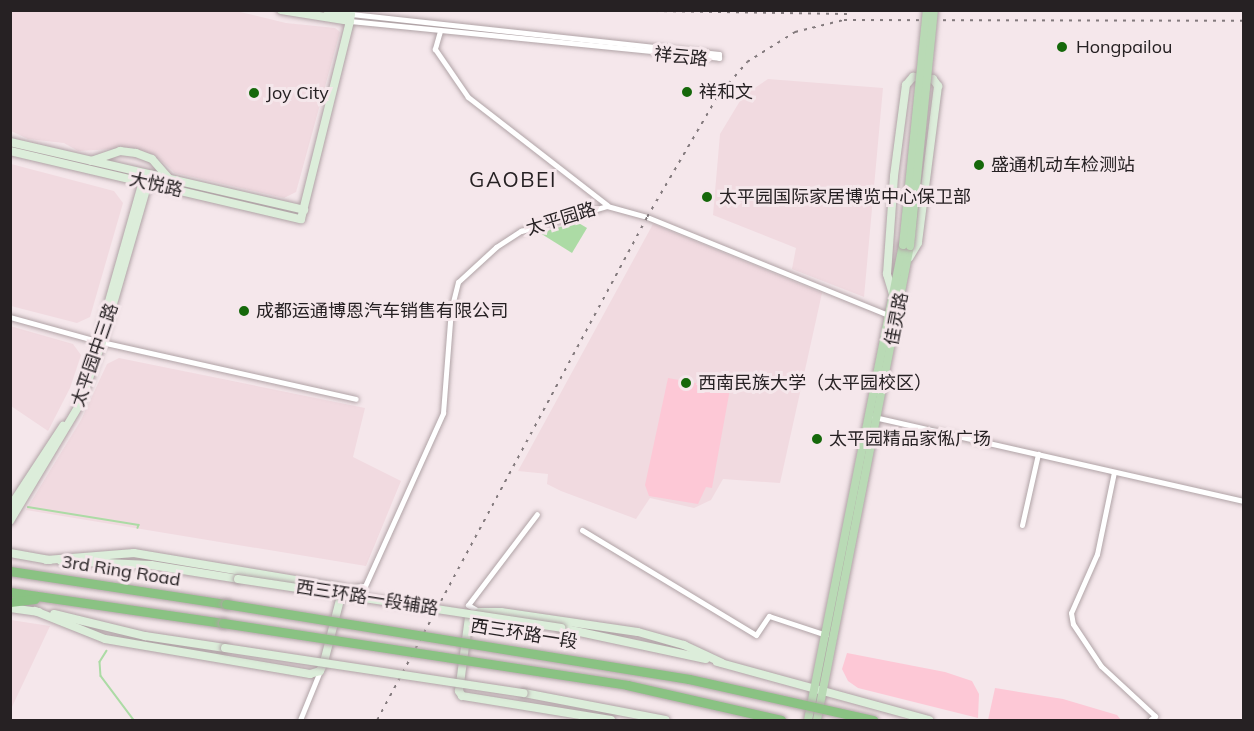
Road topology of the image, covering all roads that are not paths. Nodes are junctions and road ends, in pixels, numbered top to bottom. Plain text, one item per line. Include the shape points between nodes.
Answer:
1 (281, 10) edge
2 (327, 10) edge
3 (927, 10) edge
4 (934, 10) edge
5 (350, 17) junction
6 (440, 31) junction
7 (10, 141) edge
8 (10, 151) edge
9 (91, 161) junction
10 (146, 179) junction
11 (170, 180) junction
12 (608, 206) junction
13 (304, 210) junction
14 (907, 246) junction
15 (909, 258) junction
16 (894, 298) junction
17 (10, 317) edge
18 (894, 318) junction
19 (100, 342) junction
20 (356, 399) dead end
21 (873, 417) junction
22 (1038, 454) junction
23 (1114, 472) junction
24 (1244, 501) edge
25 (10, 507) edge
26 (537, 514) dead end
27 (10, 521) edge
28 (1022, 525) dead end
29 (582, 530) dead end
30 (10, 553) edge
31 (45, 560) junction
32 (10, 571) edge
33 (343, 588) junction
34 (10, 592) edge
35 (44, 597) junction
36 (10, 602) edge
37 (226, 604) joint
38 (10, 608) edge
39 (35, 611) junction
40 (480, 612) junction
41 (223, 623) joint
42 (826, 635) junction
43 (722, 663) junction
44 (320, 671) junction
45 (815, 687) junction
46 (823, 694) junction
47 (300, 720) edge
48 (611, 720) edge
49 (665, 720) edge
50 (781, 720) edge
51 (808, 720) edge
52 (817, 720) edge
53 (873, 720) edge
54 (929, 720) edge
55 (1150, 720) edge

1 - 5 main road, 祥云路
2 - 5 main road, 祥云路
3 - 14 main road, 佳灵路, bridge
4 - 14 main road, 佳灵路, bridge
5 - 6 street, 祥云路
5 - 6 street, 祥云路 via 719,54 719,58
5 - 13 main road
6 - 12 street via 435,48 468,97
7 - 9 main road
8 - 10 main road, 大悦路
9 - 10 main road
9 - 11 main road via 120,152 136,153 152,159
10 - 11 main road
10 - 13 main road, 大悦路 via 302,219
10 - 19 main road, 太平园中三路
11 - 13 main road
12 - 18 street, 太平园路 via 647,217
12 - 33 street, 太平园路 via 521,231 496,247 458,282 451,310 443,413 365,586
14 - 15 main road, 佳灵路
14 - 16 main road, 佳灵路
15 - 16 main road via 918,243 938,86 933,79 913,76 906,85 894,176 887,274
15 - 18 main road, 佳灵路
16 - 18 main road, 佳灵路
17 - 19 street
18 - 21 main road, 佳灵路
19 - 20 street
19 - 25 main road, 太平园中三路 via 68,417
19 - 27 main road, 太平园中三路 via 70,423
21 - 22 street
21 - 42 main road, 佳灵路
21 - 46 main road, 佳灵路
22 - 23 street
22 - 28 street
23 - 24 street
23 - 55 street via 1096,554 1071,613 1073,624 1101,666 1155,716
26 - 40 street via 468,605
29 - 42 street via 756,635 769,616
30 - 31 main road, 西三环路一段辅路
31 - 33 main road via 134,553
31 - 43 main road, 西三环路一段辅路, bridge via 151,566 561,628
32 - 37 highway, 3rd Ring Road
33 - 44 main road
34 - 35 highway, 3rd Ring Road
35 - 36 highway
35 - 41 highway, 3rd Ring Road
37 - 53 highway, 西三环路一段, bridge via 601,663
38 - 39 main road
39 - 44 main road via 105,639 310,674
39 - 49 main road, bridge via 145,636 524,693
40 - 43 main road via 638,632 684,645
40 - 48 main road via 469,617 459,691 462,696
41 - 50 highway, 西三环路一段, bridge via 627,685
42 - 45 main road, 佳灵路
43 - 45 main road, 西三环路一段辅路
44 - 47 street
45 - 46 main road, 西三环路一段辅路
45 - 51 main road, 佳灵路
46 - 52 main road, 佳灵路
46 - 54 main road

